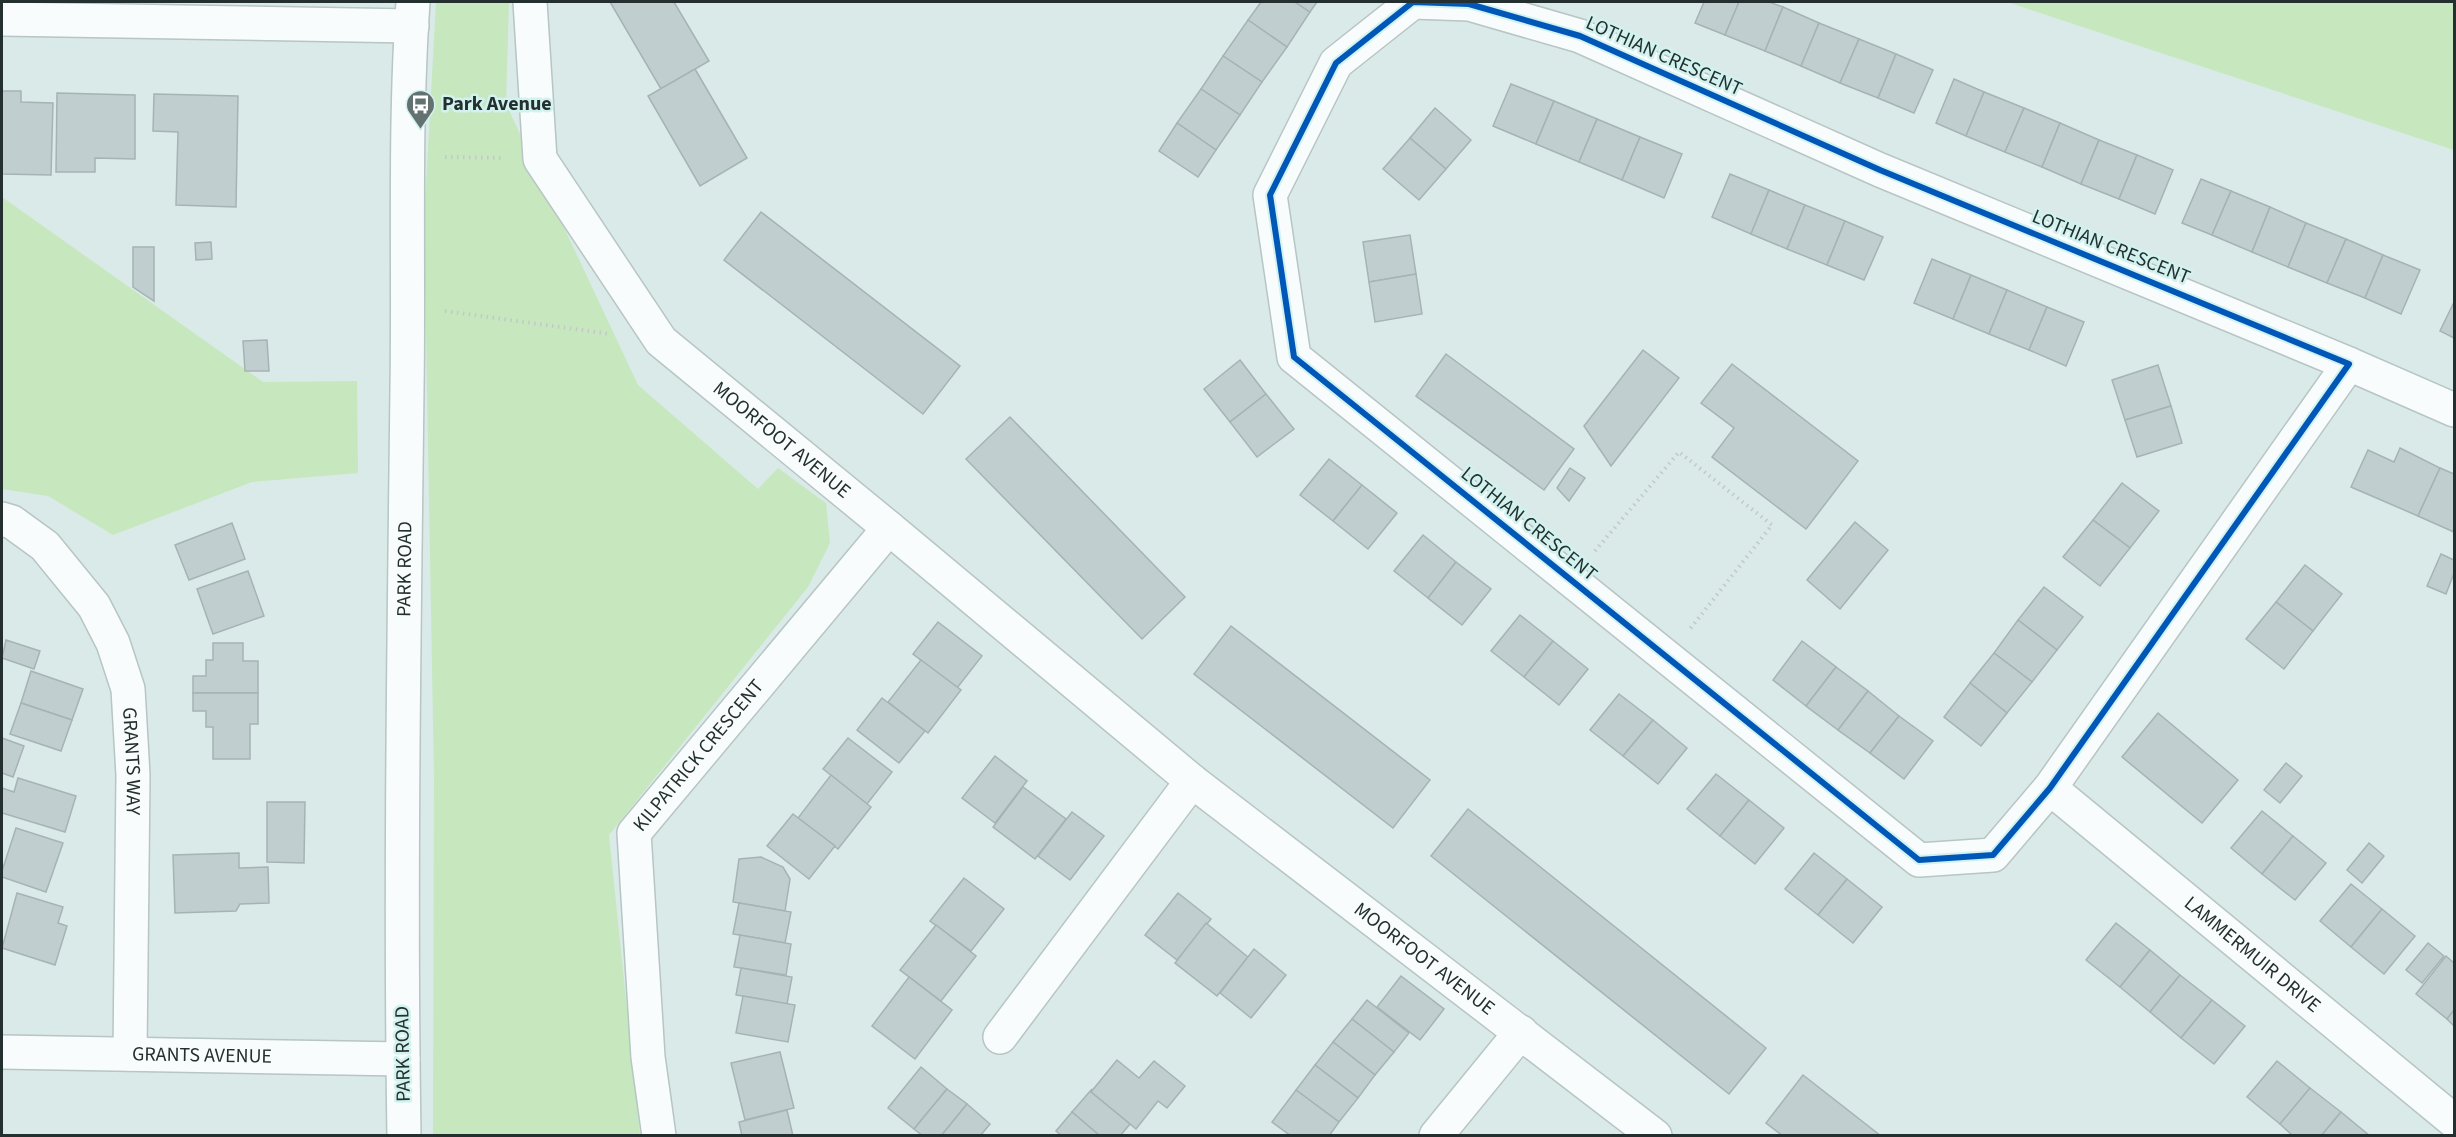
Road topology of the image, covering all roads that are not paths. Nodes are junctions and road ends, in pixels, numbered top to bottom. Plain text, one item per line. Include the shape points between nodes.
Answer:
1 (530, 2) edge
2 (412, 14) edge
3 (2, 19) edge
4 (2349, 364) junction
5 (2454, 410) edge
6 (2, 519) edge
7 (890, 528) junction
8 (1192, 781) junction
9 (2050, 788) junction
10 (1521, 1032) junction
11 (1000, 1037) dead end
12 (2, 1052) edge
13 (130, 1054) junction
14 (403, 1059) junction
15 (2454, 1121) edge
16 (404, 1136) edge
17 (659, 1136) edge
18 (1436, 1136) edge
19 (1655, 1136) edge

1 - 7 street, MOORFOOT AVENUE via 540,159 661,341
2 - 3 street
2 - 14 street, PARK ROAD via 401,787
4 - 5 street
4 - 9 street, LOTHIAN CRESCENT
4 - 9 street, LOTHIAN CRESCENT via 1880,170 1580,36 1469,4 1413,2 1336,63 1270,195 1294,357 1919,860 1993,855
6 - 13 street, GRANTS WAY via 45,546 94,606 113,643 128,689 134,775
7 - 8 street, MOORFOOT AVENUE
7 - 17 street, KILPATRICK CRESCENT via 634,833 648,1057
8 - 10 street, MOORFOOT AVENUE
8 - 11 street
9 - 15 street, LAMMERMUIR DRIVE
10 - 18 street
10 - 19 street, MOORFOOT AVENUE
12 - 13 street, GRANTS AVENUE
13 - 14 street, GRANTS AVENUE
14 - 16 street, PARK ROAD

